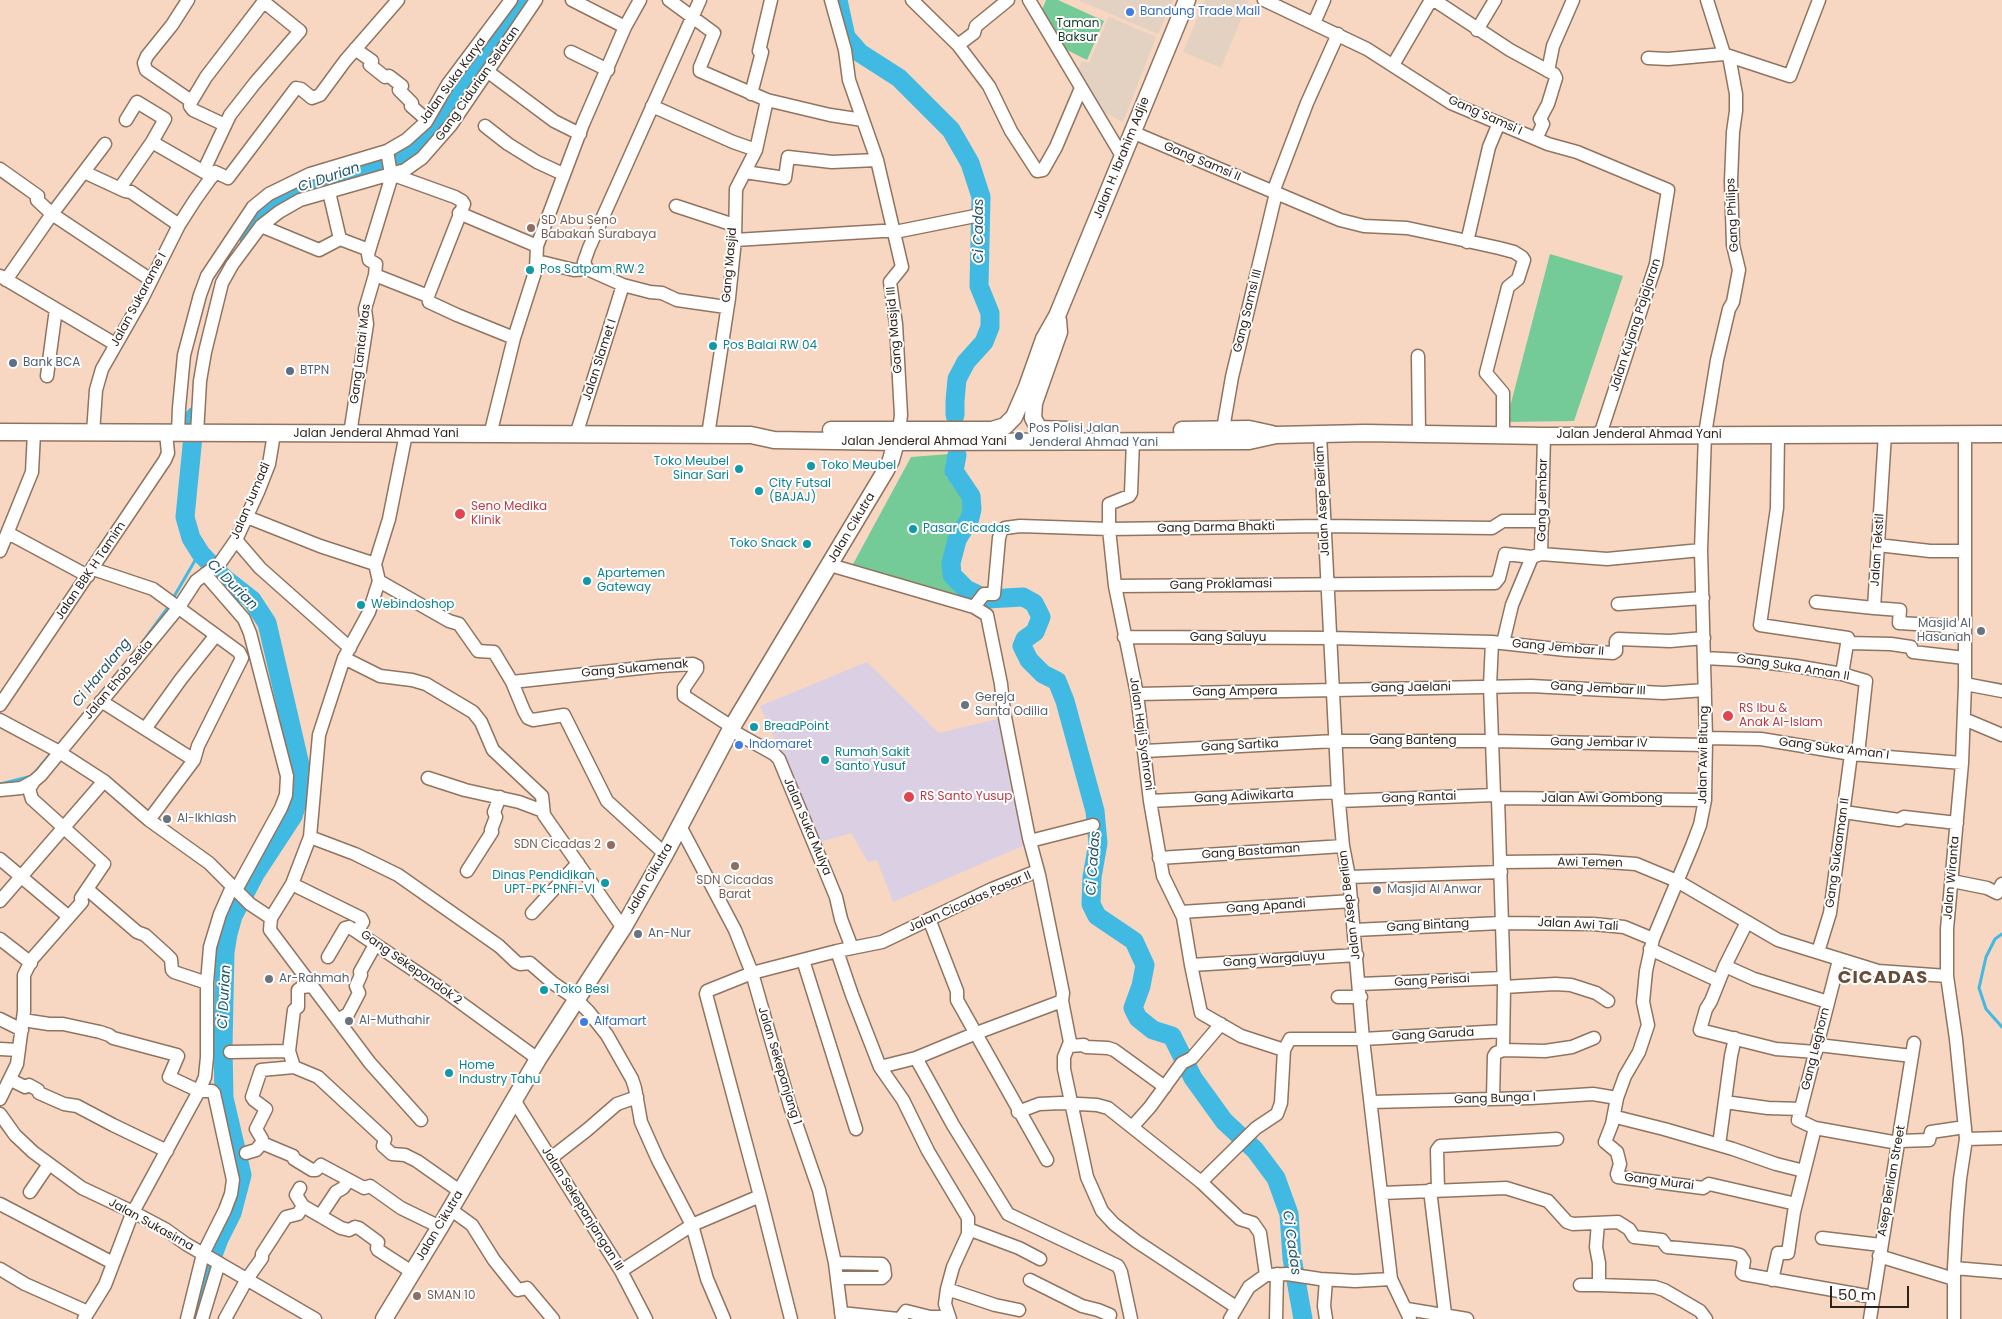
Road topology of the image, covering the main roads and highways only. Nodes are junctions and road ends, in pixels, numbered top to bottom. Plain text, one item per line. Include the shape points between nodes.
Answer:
1 (1187, 0) edge
2 (1057, 316) junction
3 (1005, 426) joint
4 (1049, 430) joint
5 (0, 432) edge
6 (2002, 434) edge
7 (1276, 435) junction
8 (897, 436) junction
9 (384, 1319) edge

1 - 2 main road, Jalan H. Ibrahim Adjie
2 - 3 main road, Jalan H. Ibrahim Adjie via 1044,339 1014,417
2 - 4 main road, Jalan H. Ibrahim Adjie via 1058,332 1034,403 1033,418 1039,429
3 - 8 main road, Jalan Jenderal Ahmad Yani via 992,430
4 - 7 main road, Jalan Jenderal Ahmad Yani via 1249,429
5 - 8 main road, Jalan Jenderal Ahmad Yani via 752,436 774,430
6 - 7 main road, Jalan Jenderal Ahmad Yani
7 - 8 main road, Jalan Jenderal Ahmad Yani via 1249,441
8 - 9 main road, Jalan Cikutra via 886,470 731,728 666,854 623,928 538,1059 461,1192 454,1211 440,1227

